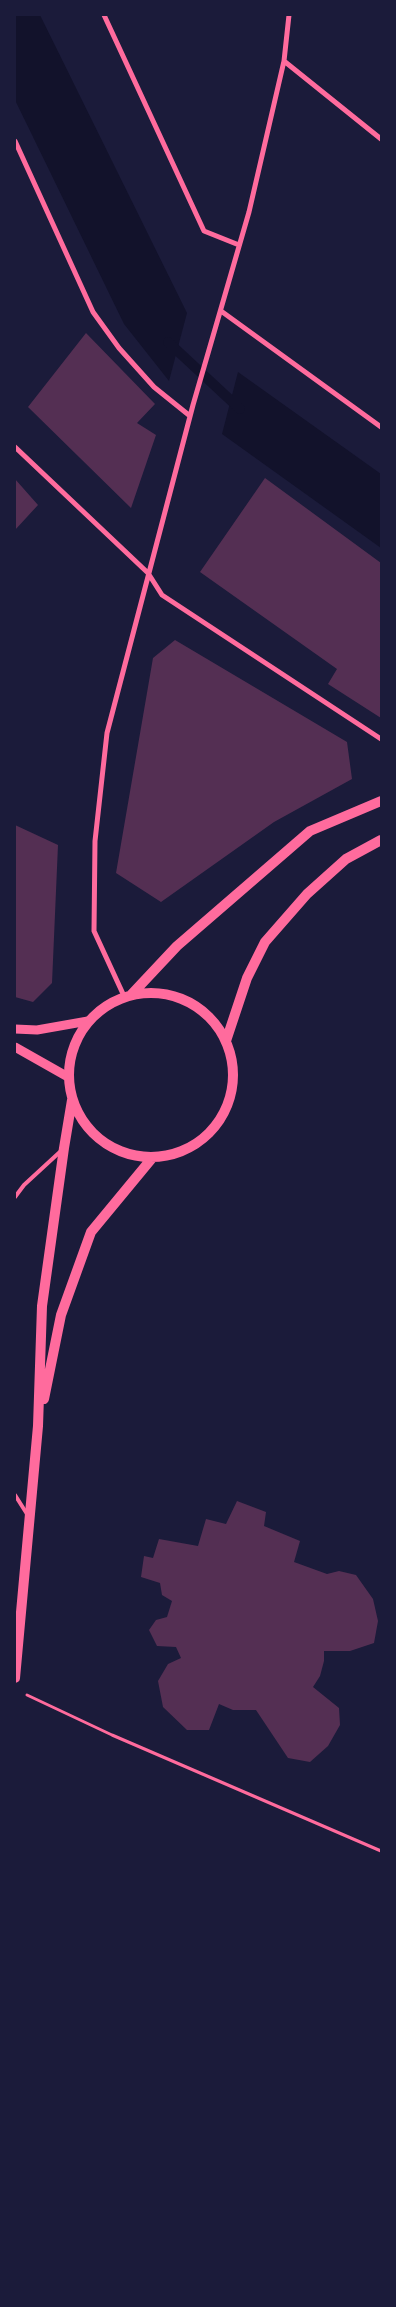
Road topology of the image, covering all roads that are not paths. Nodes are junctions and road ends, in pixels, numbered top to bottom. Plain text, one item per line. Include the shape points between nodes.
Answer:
1 (104, 15) edge
2 (289, 15) edge
3 (284, 61) junction
4 (381, 139) edge
5 (15, 141) edge
6 (239, 245) junction
7 (221, 312) junction
8 (190, 416) junction
9 (381, 427) edge
10 (15, 447) edge
11 (148, 573) junction
12 (381, 739) edge
13 (381, 801) edge
14 (381, 840) edge
15 (128, 996) junction
16 (88, 1021) junction
17 (15, 1029) edge
18 (226, 1041) junction
19 (15, 1047) edge
20 (68, 1078) junction
21 (72, 1100) junction
22 (64, 1148) junction
23 (153, 1157) junction
24 (15, 1197) edge
25 (38, 1426) junction
26 (15, 1495) edge
27 (30, 1519) junction
28 (15, 1678) edge

1 - 6 street via 204,231
2 - 3 street
3 - 4 street
3 - 6 street
5 - 8 street via 93,312 119,348 154,387
6 - 7 street
7 - 8 street
7 - 9 street
8 - 11 street
10 - 11 street
11 - 12 street via 162,595
11 - 15 street via 107,733 95,841 94,931
13 - 15 main road via 310,831 177,946
14 - 18 main road via 346,859 307,894 265,942 247,978
15 - 16 main road via 105,1006
15 - 18 main road via 160,993 187,1001 210,1018
16 - 17 street via 37,1030
16 - 20 main road via 72,1051
18 - 23 main road via 233,1068 231,1094 221,1119 203,1139 180,1152
19 - 20 street
20 - 21 main road
21 - 22 main road
21 - 23 main road via 84,1124 103,1142 127,1154
22 - 24 lane
22 - 25 main road via 42,1306
23 - 25 main road via 91,1232 61,1315
25 - 27 main road
26 - 27 lane
27 - 28 main road

